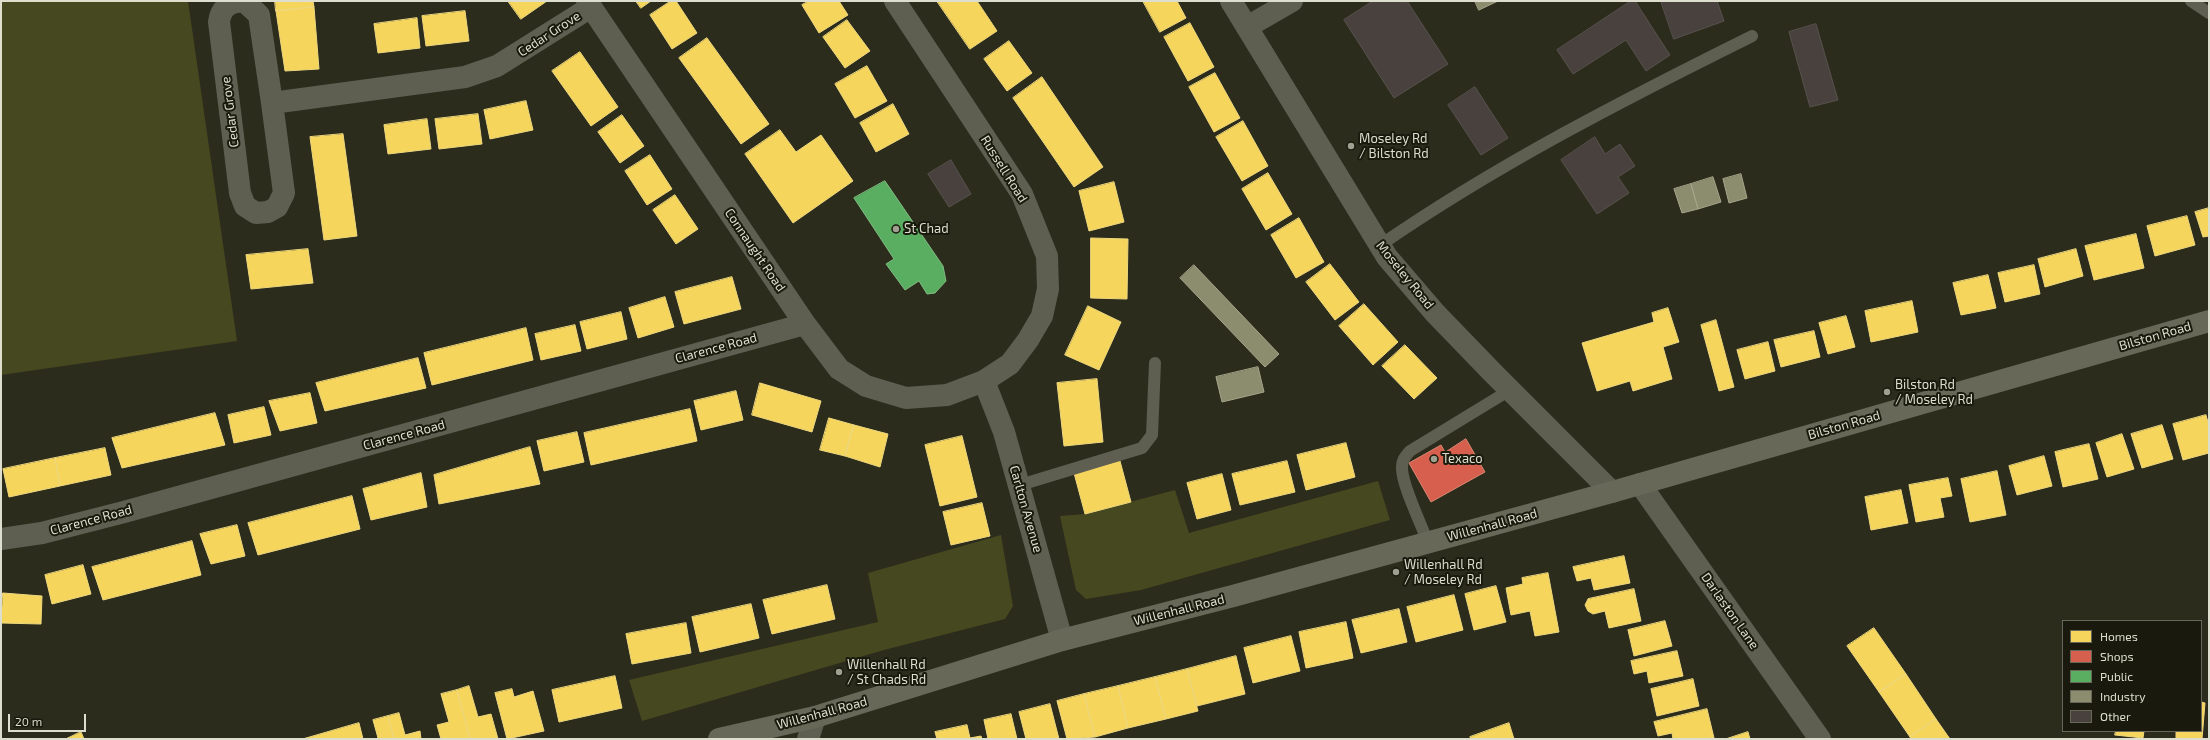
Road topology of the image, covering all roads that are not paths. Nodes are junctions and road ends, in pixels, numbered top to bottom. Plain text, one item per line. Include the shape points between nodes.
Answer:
1 (895, 1) edge
2 (1231, 1) edge
3 (1292, 1) edge
4 (2192, 1) edge
5 (589, 4) edge
6 (2209, 13) edge
7 (1247, 27) junction
8 (1752, 36) dead end
9 (272, 103) junction
10 (1379, 246) junction
11 (2209, 321) edge
12 (805, 324) junction
13 (1154, 363) dead end
14 (984, 381) junction
15 (1510, 390) junction
16 (1640, 484) junction
17 (1020, 485) junction
18 (1612, 492) junction
19 (1, 540) edge
20 (1428, 543) junction
21 (1062, 640) junction
22 (815, 717) junction
23 (719, 739) edge
24 (808, 739) edge
25 (1820, 739) edge

1 - 14 street, Russell Road via 1022,194 1048,256 1048,289 1042,316 1010,364
2 - 7 street, Moseley Road
3 - 7 street
4 - 6 lane
5 - 9 street, Cedar Grove via 497,66 465,77
5 - 12 street, Connaught Road
7 - 10 street, Moseley Road
8 - 10 lane via 1592,118 1450,199
9 - 9 street, Cedar Grove via 259,15 244,1 228,4 220,13 219,22 240,193 245,206 256,213 268,212 277,207 284,193
10 - 15 street, Moseley Road via 1436,313
11 - 16 main road, Bilston Road
12 - 14 street, Connaught Road via 839,369 866,386 906,398 947,395
12 - 19 street, Clarence Road via 117,514 42,533
13 - 17 lane via 1152,435 1142,448
14 - 17 street, Carlton Avenue via 1004,432
15 - 18 street, Moseley Road
15 - 20 lane via 1410,451 1404,458 1402,467 1405,483
16 - 18 main road, Willenhall Road
16 - 25 street, Darlaston Lane
17 - 21 street, Carlton Avenue
18 - 20 main road, Willenhall Road
20 - 21 main road, Willenhall Road
21 - 22 main road, Willenhall Road
22 - 23 main road, Willenhall Road
22 - 24 street

